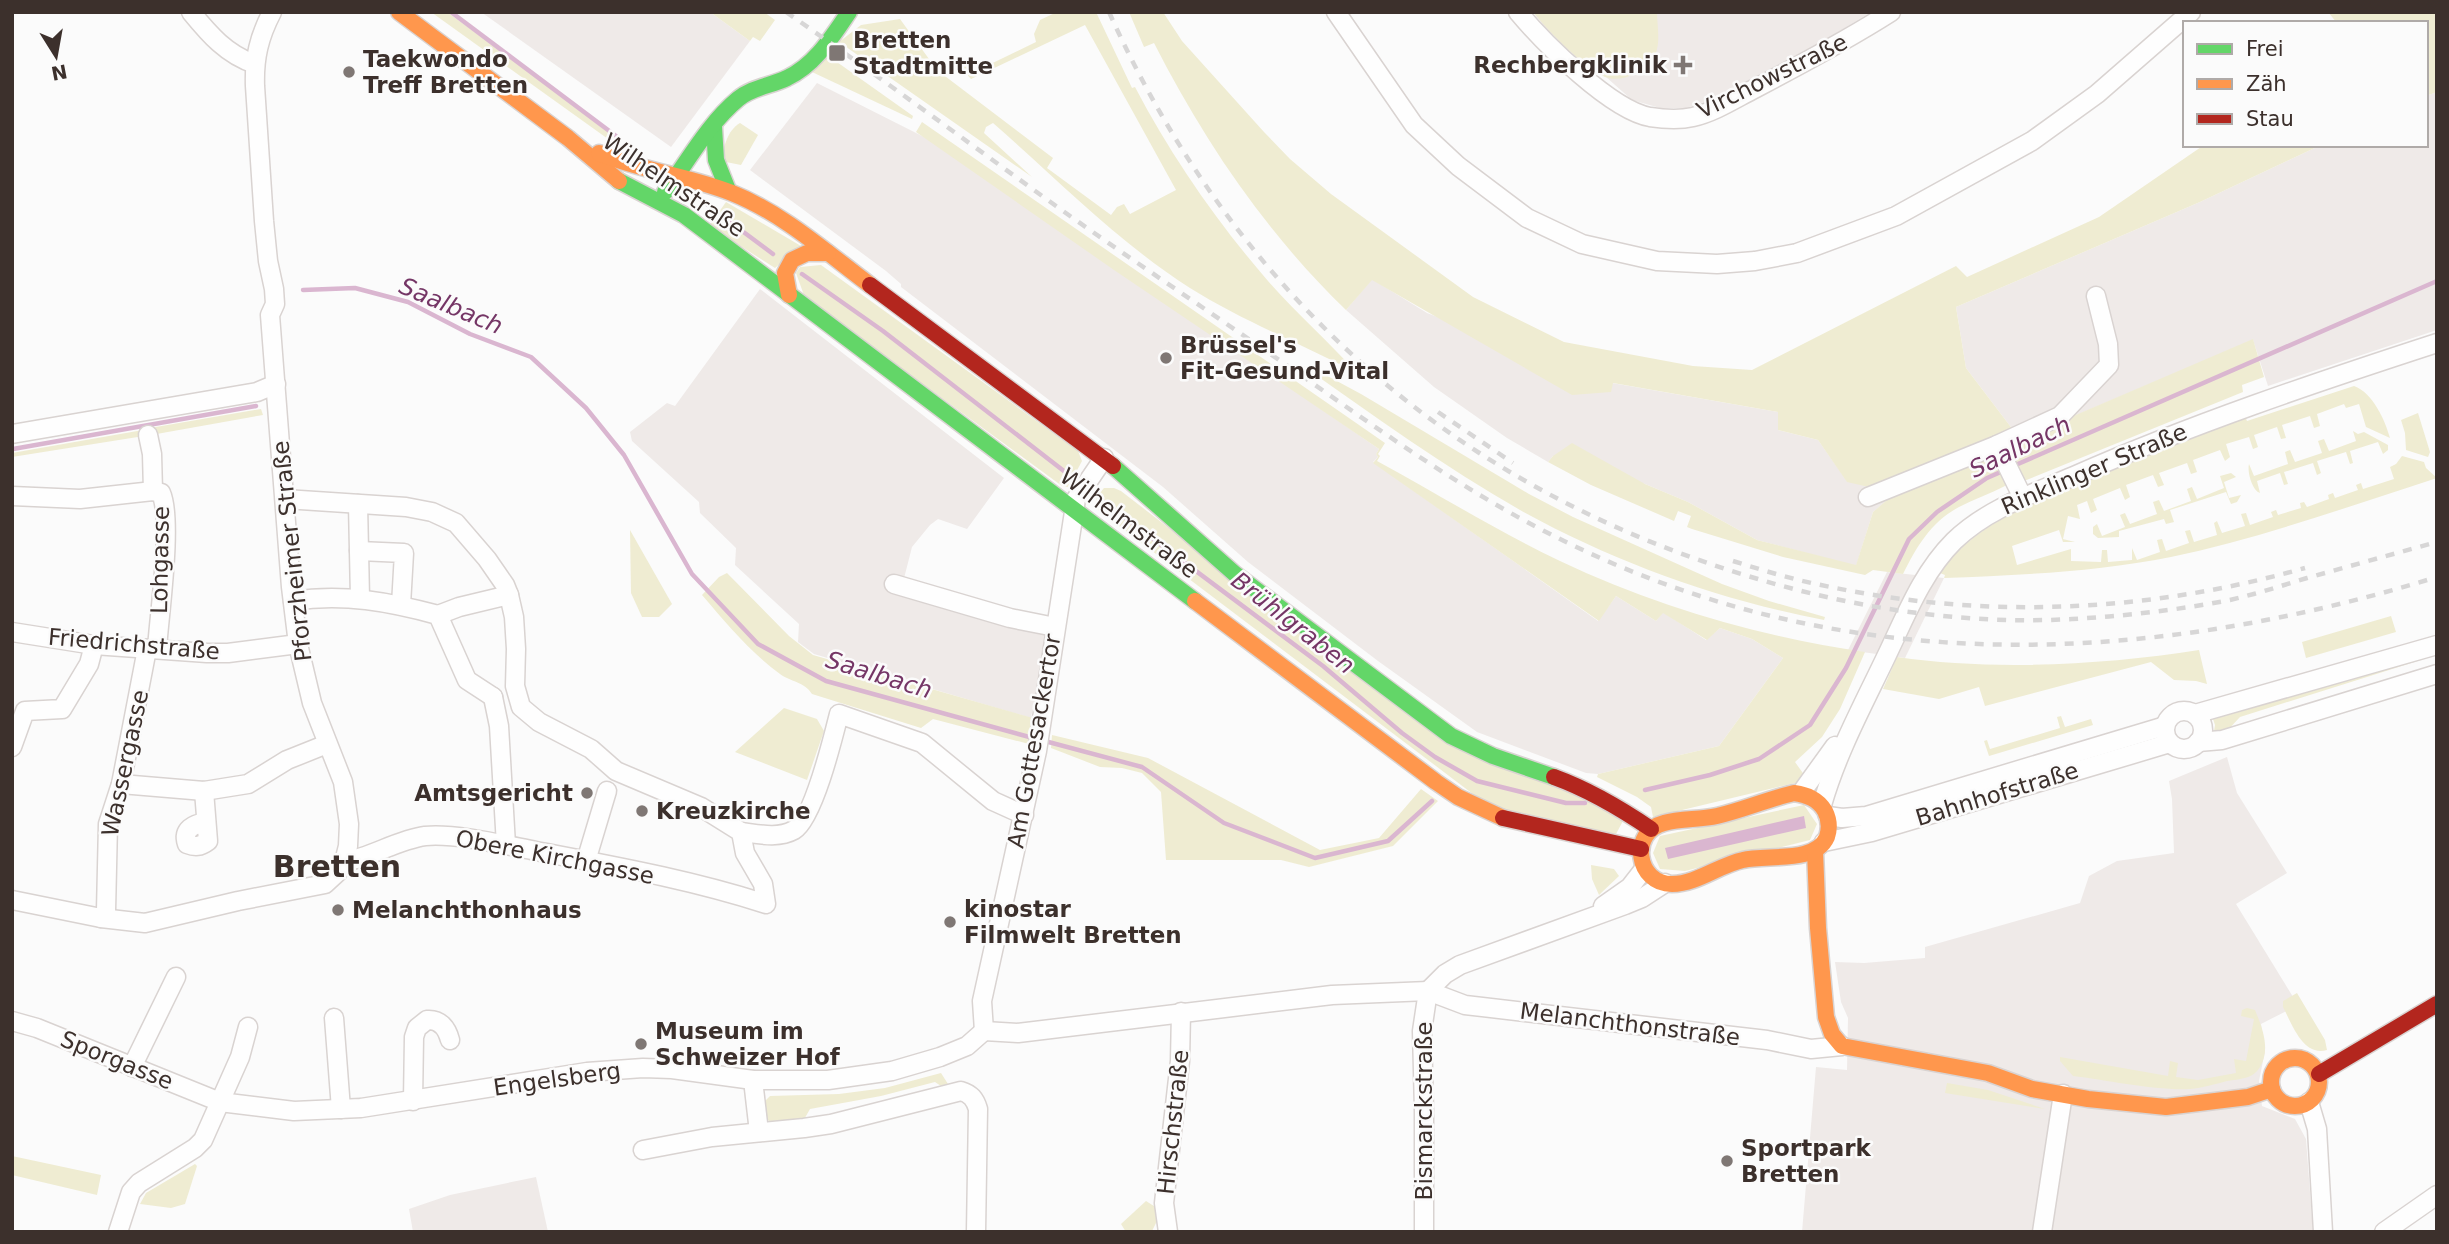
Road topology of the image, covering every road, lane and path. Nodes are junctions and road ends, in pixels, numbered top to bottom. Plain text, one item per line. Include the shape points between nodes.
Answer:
1 (191, 12) edge
2 (272, 12) edge
3 (399, 12) edge
4 (867, 12) edge
5 (1336, 12) edge
6 (1518, 12) edge
7 (1891, 12) edge
8 (2190, 12) edge
9 (846, 18) edge
10 (255, 64) junction
11 (714, 127) junction
12 (568, 138) junction
13 (677, 176) junction
14 (728, 190) junction
15 (657, 201) junction
16 (828, 253) junction
17 (789, 295) junction
18 (2096, 296) dead end
19 (2437, 342) edge
20 (276, 384) junction
21 (12, 434) edge
22 (148, 435) dead end
23 (1999, 449) junction
24 (1104, 458) junction
25 (2019, 490) junction
26 (153, 491) junction
27 (12, 496) edge
28 (1868, 497) dead end
29 (285, 499) junction
30 (358, 504) junction
31 (1074, 510) junction
32 (359, 551) junction
33 (894, 584) dead end
34 (509, 595) junction
35 (360, 598) junction
36 (293, 601) junction
37 (401, 605) junction
38 (438, 615) junction
39 (1055, 627) junction
40 (12, 632) edge
41 (298, 644) junction
42 (94, 645) junction
43 (2437, 645) edge
44 (152, 649) junction
45 (2437, 674) edge
46 (515, 686) junction
47 (493, 697) junction
48 (2195, 714) junction
49 (1854, 720) junction
50 (2165, 726) junction
51 (2198, 742) junction
52 (2170, 743) junction
53 (327, 744) junction
54 (12, 747) edge
55 (121, 784) junction
56 (204, 791) junction
57 (607, 791) dead end
58 (1801, 793) junction
59 (1825, 810) junction
60 (1024, 815) junction
61 (206, 822) dead end
62 (1651, 829) junction
63 (741, 832) junction
64 (506, 845) junction
65 (1819, 847) junction
66 (1642, 849) junction
67 (1743, 860) junction
68 (586, 861) junction
69 (344, 862) junction
70 (1644, 869) junction
71 (1665, 883) junction
72 (12, 900) edge
73 (1589, 916) junction
74 (101, 918) junction
75 (1818, 928) junction
76 (176, 977) dead end
77 (1428, 991) junction
78 (2437, 1004) edge
79 (1181, 1012) junction
80 (334, 1018) dead end
81 (12, 1021) edge
82 (248, 1027) dead end
83 (984, 1031) junction
84 (450, 1040) dead end
85 (1842, 1046) junction
86 (132, 1067) junction
87 (2319, 1074) junction
88 (426, 1076) dead end
89 (753, 1080) junction
90 (2272, 1089) junction
91 (2063, 1094) junction
92 (413, 1101) junction
93 (220, 1102) junction
94 (2309, 1102) junction
95 (341, 1110) junction
96 (759, 1132) junction
97 (643, 1150) dead end
98 (2437, 1195) edge
99 (118, 1232) edge
100 (976, 1232) edge
101 (1168, 1232) edge
102 (1424, 1232) edge
103 (2042, 1232) edge
104 (2323, 1232) edge
105 (2384, 1232) edge

1 - 10 street via 238,58
2 - 10 street, Pforzheimer Straße
3 - 12 main road, Wilhelmstraße
4 - 9 main road
5 - 8 street via 1414,125 1458,166 1527,218 1582,244 1657,261 1717,264 1797,253 1896,216 2032,141 2097,94
6 - 7 street, Virchowstraße via 1559,57 1625,108 1665,118 1692,117 1724,105 1840,45
9 - 11 main road via 808,63 788,78 744,95
10 - 20 street, Pforzheimer Straße via 268,261 263,306 270,315
11 - 13 main road
11 - 14 main road via 715,166
12 - 13 main road, Wilhelmstraße via 630,166
12 - 15 main road, Wilhelmstraße via 623,184
13 - 14 main road, Wilhelmstraße
13 - 15 main road
14 - 16 main road, Wilhelmstraße via 778,216
15 - 17 main road, Wilhelmstraße via 693,222
16 - 17 main road via 810,251 788,263 784,283
16 - 24 main road, Wilhelmstraße
17 - 31 main road, Wilhelmstraße
18 - 23 street via 2109,365 2060,416
19 - 25 street, Rinklinger Straße
20 - 21 street via 257,392
20 - 29 street, Pforzheimer Straße
22 - 26 street, Lohgasse
23 - 25 street
23 - 28 street
24 - 31 street, Am Gottesackertor via 1076,499
24 - 62 main road, Wilhelmstraße via 1235,574 1451,736 1579,786
25 - 49 street, Rinklinger Straße via 1938,559
26 - 27 street via 80,499
26 - 44 street, Lohgasse via 163,499 165,535
29 - 30 street
29 - 36 street, Pforzheimer Straße
30 - 32 street
30 - 34 street via 432,512 456,523 487,559
31 - 39 street, Am Gottesackertor
31 - 66 main road, Wilhelmstraße via 1458,797 1518,823
32 - 35 street
32 - 37 street via 404,553
33 - 39 street
34 - 38 street
34 - 46 street via 514,617
35 - 36 street
35 - 37 street
36 - 41 street, Pforzheimer Straße
37 - 38 street
38 - 47 street via 467,680
39 - 60 street, Am Gottesackertor
40 - 42 street, Friedrichstraße
41 - 44 street, Friedrichstraße via 229,653
41 - 53 street, Pforzheimer Straße
42 - 44 street, Friedrichstraße
42 - 54 street via 89,664 62,709 24,710
43 - 48 street
44 - 55 street, Wassergasse
45 - 51 street via 2222,740
46 - 47 street
46 - 63 street via 522,707 539,722 591,749 630,779 682,798
47 - 64 street
48 - 50 street via 2177,712
48 - 51 street via 2203,731
49 - 58 street, Rinklinger Straße
49 - 59 street, Rinklinger Straße via 1840,752
50 - 52 street
50 - 59 street, Bahnhofstraße via 1866,816 1842,818
51 - 52 street via 2187,748
52 - 65 street, Bahnhofstraße
53 - 56 street via 287,760 248,784
53 - 69 street, Pforzheimer Straße via 347,803
55 - 56 street
55 - 74 street, Wassergasse via 108,824 106,911
56 - 61 street
57 - 68 street
58 - 59 main road via 1813,797
58 - 62 main road
59 - 65 main road via 1829,828
60 - 63 street via 993,800 922,743 839,714 809,812 796,829 781,835
60 - 83 street, Am Gottesackertor via 982,1001
62 - 66 main road
63 - 68 street, Obere Kirchgasse via 745,853 763,884 766,904
64 - 68 street, Obere Kirchgasse
64 - 69 street, Obere Kirchgasse via 424,836
65 - 67 main road via 1799,855
65 - 75 main road
66 - 70 main road
67 - 71 main road via 1688,881
67 - 75 main road via 1780,864 1798,878
69 - 74 street via 325,884 136,923
70 - 71 main road
70 - 73 street via 1630,887
71 - 73 street via 1642,898
72 - 74 street
73 - 77 street via 1460,965
75 - 85 main road via 1826,1017
76 - 86 street
77 - 79 street, Melanchthonstraße via 1332,995
77 - 85 street, Melanchthonstraße via 1465,1005 1811,1049
77 - 102 street, Bismarckstraße via 1422,1031
78 - 87 main road
79 - 83 street, Melanchthonstraße via 1018,1033
79 - 101 street, Hirschstraße via 1164,1203
80 - 95 street
81 - 86 street, Sporgasse
82 - 93 street
83 - 89 street, Engelsberg via 967,1046 892,1071 828,1080
84 - 92 street via 437,1021 427,1020 417,1028
85 - 91 main road, Melanchthonstraße via 1988,1073 2032,1089
86 - 93 street, Sporgasse
87 - 90 main road via 2311,1062 2290,1058 2276,1066
87 - 94 main road via 2319,1090
88 - 92 street
89 - 92 street, Engelsberg via 672,1069 620,1069
89 - 96 street
90 - 91 main road, Melanchthonstraße via 2248,1097 2166,1107
90 - 94 main road via 2287,1105
91 - 103 street
92 - 95 street, Engelsberg
93 - 95 street, Engelsberg via 293,1111
93 - 99 street via 200,1144 131,1192
94 - 104 street via 2317,1129
96 - 97 street
96 - 100 street via 831,1124 955,1091 969,1094 978,1109
98 - 105 street

